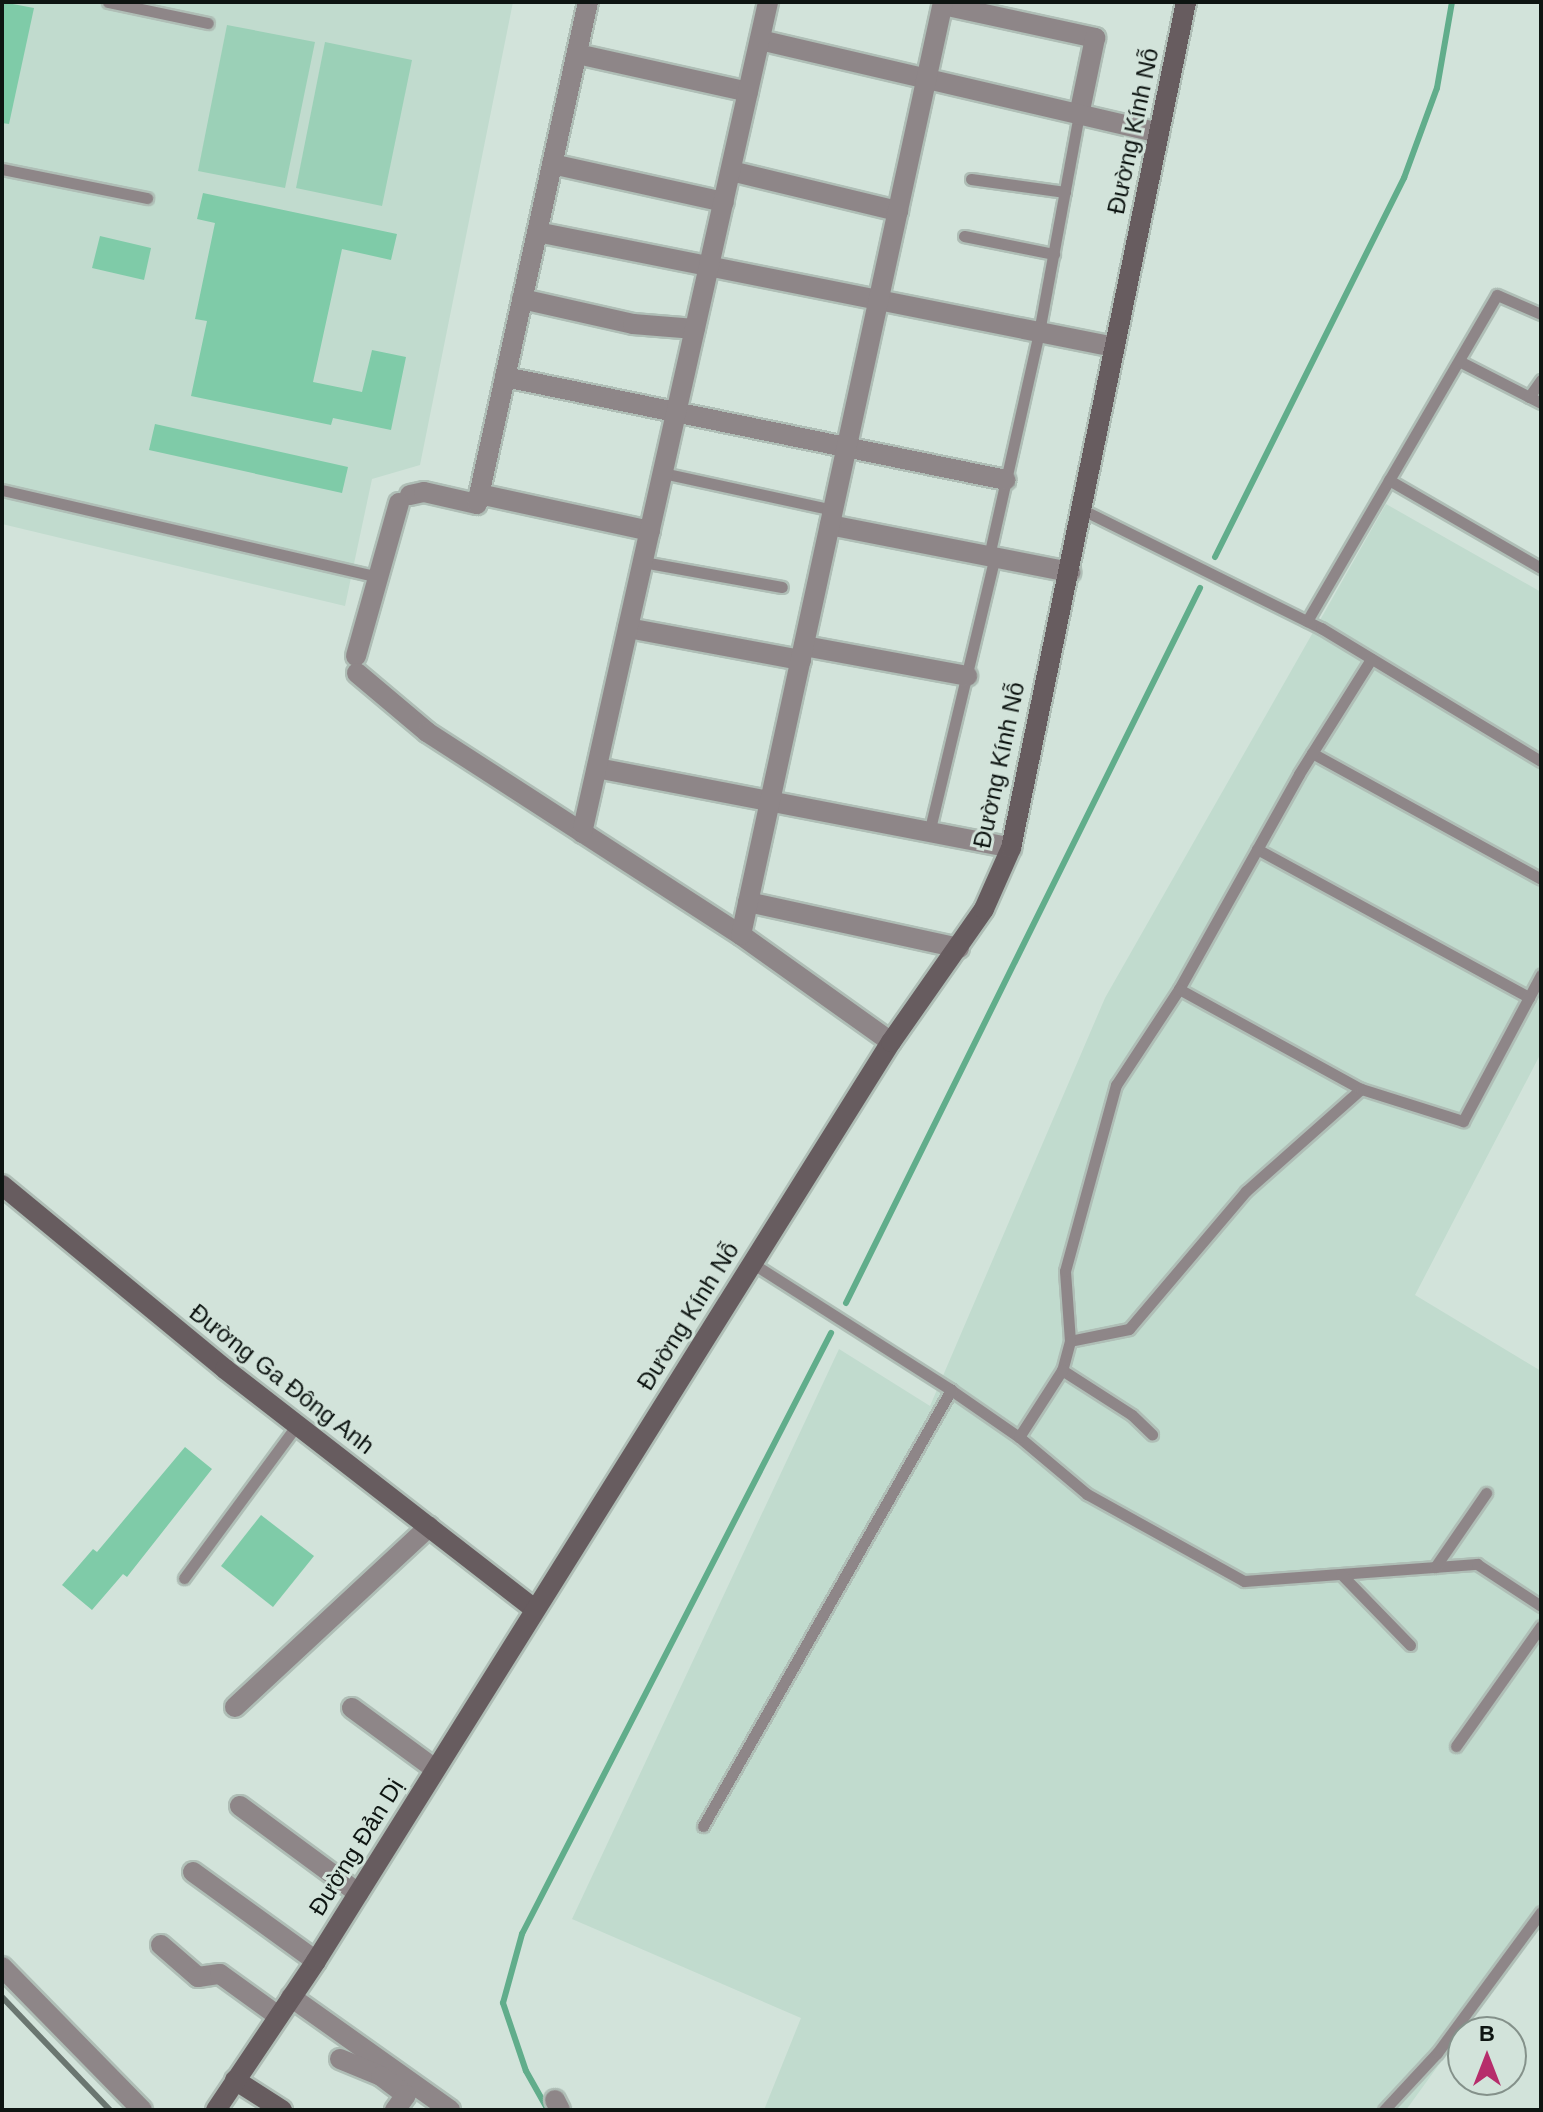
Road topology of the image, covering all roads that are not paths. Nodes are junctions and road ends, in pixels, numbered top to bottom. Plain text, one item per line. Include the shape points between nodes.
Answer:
1 (108, 2) edge
2 (588, 2) edge
3 (768, 2) edge
4 (1186, 2) edge
5 (943, 3) edge
6 (208, 23) dead end
7 (760, 40) junction
8 (577, 54) junction
9 (927, 80) junction
10 (748, 92) junction
11 (1079, 115) junction
12 (1159, 133) junction
13 (552, 164) junction
14 (2, 169) edge
15 (731, 171) junction
16 (971, 179) dead end
17 (1065, 192) junction
18 (147, 198) dead end
19 (724, 202) junction
20 (898, 211) junction
21 (537, 232) junction
22 (964, 236) dead end
23 (1054, 254) junction
24 (709, 266) junction
25 (522, 299) junction
26 (879, 300) junction
27 (1541, 314) edge
28 (695, 329) junction
29 (1039, 332) junction
30 (1114, 347) junction
31 (1459, 361) junction
32 (505, 377) junction
33 (1541, 380) edge
34 (1529, 397) junction
35 (1541, 403) edge
36 (677, 413) junction
37 (847, 448) junction
38 (663, 473) junction
39 (1006, 480) junction
40 (1389, 480) junction
41 (2, 490) edge
42 (479, 494) junction
43 (1081, 509) junction
44 (832, 517) junction
45 (650, 531) junction
46 (992, 557) junction
47 (643, 562) junction
48 (1541, 568) edge
49 (1070, 572) junction
50 (378, 577) junction
51 (782, 587) dead end
52 (1307, 621) junction
53 (628, 628) junction
54 (802, 653) junction
55 (1371, 659) junction
56 (967, 676) junction
57 (1312, 753) junction
58 (1541, 761) edge
59 (597, 768) junction
60 (770, 802) junction
61 (582, 833) junction
62 (929, 833) junction
63 (1011, 848) junction
64 (1257, 849) junction
65 (1541, 879) edge
66 (748, 902) junction
67 (741, 935) junction
68 (959, 948) junction
69 (1541, 975) edge
70 (1179, 989) junction
71 (1529, 997) junction
72 (891, 1042) junction
73 (1361, 1089) junction
74 (2, 1185) edge
75 (752, 1263) junction
76 (1070, 1341) junction
77 (1062, 1370) junction
78 (951, 1390) junction
79 (297, 1425) junction
80 (1152, 1434) dead end
81 (1019, 1437) junction
82 (1486, 1493) dead end
83 (429, 1527) junction
84 (1435, 1567) junction
85 (1341, 1574) junction
86 (184, 1578) dead end
87 (1541, 1606) edge
88 (534, 1609) junction
89 (1541, 1626) edge
90 (1410, 1645) dead end
91 (235, 1707) dead end
92 (352, 1708) dead end
93 (1456, 1746) dead end
94 (435, 1769) junction
95 (240, 1806) dead end
96 (703, 1826) dead end
97 (193, 1872) dead end
98 (358, 1893) junction
99 (1541, 1912) edge
100 (161, 1945) dead end
101 (316, 1961) junction
102 (2, 1967) edge
103 (291, 1997) junction
104 (278, 2016) junction
105 (340, 2059) dead end
106 (235, 2080) junction
107 (142, 2110) edge
108 (216, 2110) edge
109 (282, 2110) edge
110 (395, 2110) edge
111 (450, 2110) edge
112 (1384, 2110) edge

1 - 6 lane
2 - 8 street
3 - 7 street
4 - 12 street, Đường Kính Nỗ
5 - 9 street
5 - 11 street via 1095,38
7 - 9 street
7 - 10 street
8 - 10 street
8 - 13 street
9 - 11 street
9 - 20 street
10 - 15 street
11 - 12 street
11 - 17 lane
12 - 30 street, Đường Kính Nỗ
13 - 19 street
13 - 21 street
14 - 18 lane
15 - 19 street
15 - 20 street
16 - 17 lane
17 - 23 lane
19 - 24 street
20 - 26 street
21 - 24 street
21 - 25 street
22 - 23 lane
23 - 29 lane
24 - 26 street
24 - 28 street
25 - 28 street via 633,324
25 - 32 street
26 - 29 street
26 - 37 street
27 - 31 lane via 1497,295
28 - 36 street
29 - 30 street
29 - 39 lane
30 - 43 street, Đường Kính Nỗ
31 - 34 lane
31 - 40 lane
32 - 36 street
32 - 42 street
33 - 34 lane
34 - 35 lane
36 - 37 street
36 - 38 street
37 - 39 street
37 - 44 street
38 - 44 lane
38 - 45 street
39 - 46 lane
40 - 48 lane
40 - 52 lane
41 - 50 lane
42 - 45 street
42 - 50 street via 477,504 424,492 404,499
43 - 49 street, Đường Kính Nỗ
43 - 52 lane
44 - 46 street
44 - 54 street
45 - 47 street
46 - 49 street
46 - 56 lane
47 - 51 lane
47 - 53 street
49 - 63 street, Đường Kính Nỗ
50 - 61 street via 357,664 427,732
52 - 55 lane
53 - 54 street
53 - 59 street
54 - 56 street
54 - 60 street
55 - 57 lane
55 - 58 lane
56 - 62 lane
57 - 64 lane
57 - 65 lane
59 - 60 street
59 - 61 street
60 - 62 street
60 - 66 street
61 - 67 street
62 - 63 street
63 - 68 street, Đường Kính Nỗ via 984,909
64 - 70 lane
64 - 71 lane
66 - 67 street
66 - 68 street
67 - 72 street
68 - 72 street, Đường Kính Nỗ
69 - 71 lane
70 - 73 lane
70 - 76 lane via 1116,1085 1065,1271
71 - 73 lane via 1463,1121
72 - 75 street, Đường Kính Nỗ
73 - 76 lane via 1246,1191 1129,1329
74 - 79 street, Đường Ga Đông Anh
75 - 78 lane
75 - 88 street, Đường Kính Nỗ
76 - 77 lane
77 - 80 lane
77 - 81 lane
78 - 81 lane
78 - 96 lane
79 - 83 street, Đường Ga Đông Anh
79 - 86 lane
81 - 85 lane via 1087,1494 1244,1581
82 - 84 lane
83 - 88 street, Đường Ga Đông Anh
83 - 91 street
84 - 85 lane
84 - 87 lane via 1477,1564
85 - 90 lane
88 - 94 street, Đường Đản Dị
89 - 93 lane
92 - 94 street
94 - 98 street, Đường Đản Dị
95 - 98 street
97 - 101 street
98 - 101 street, Đường Đản Dị
99 - 112 lane via 1437,2053
100 - 104 street via 198,1977 220,1974
101 - 103 street, Đường Đản Dị
102 - 107 street
103 - 104 street, Đường Đản Dị
103 - 111 street
104 - 106 street, Đường Đản Dị
105 - 110 street via 381,2076 406,2095
106 - 108 street, Đường Đản Dị
106 - 109 street

